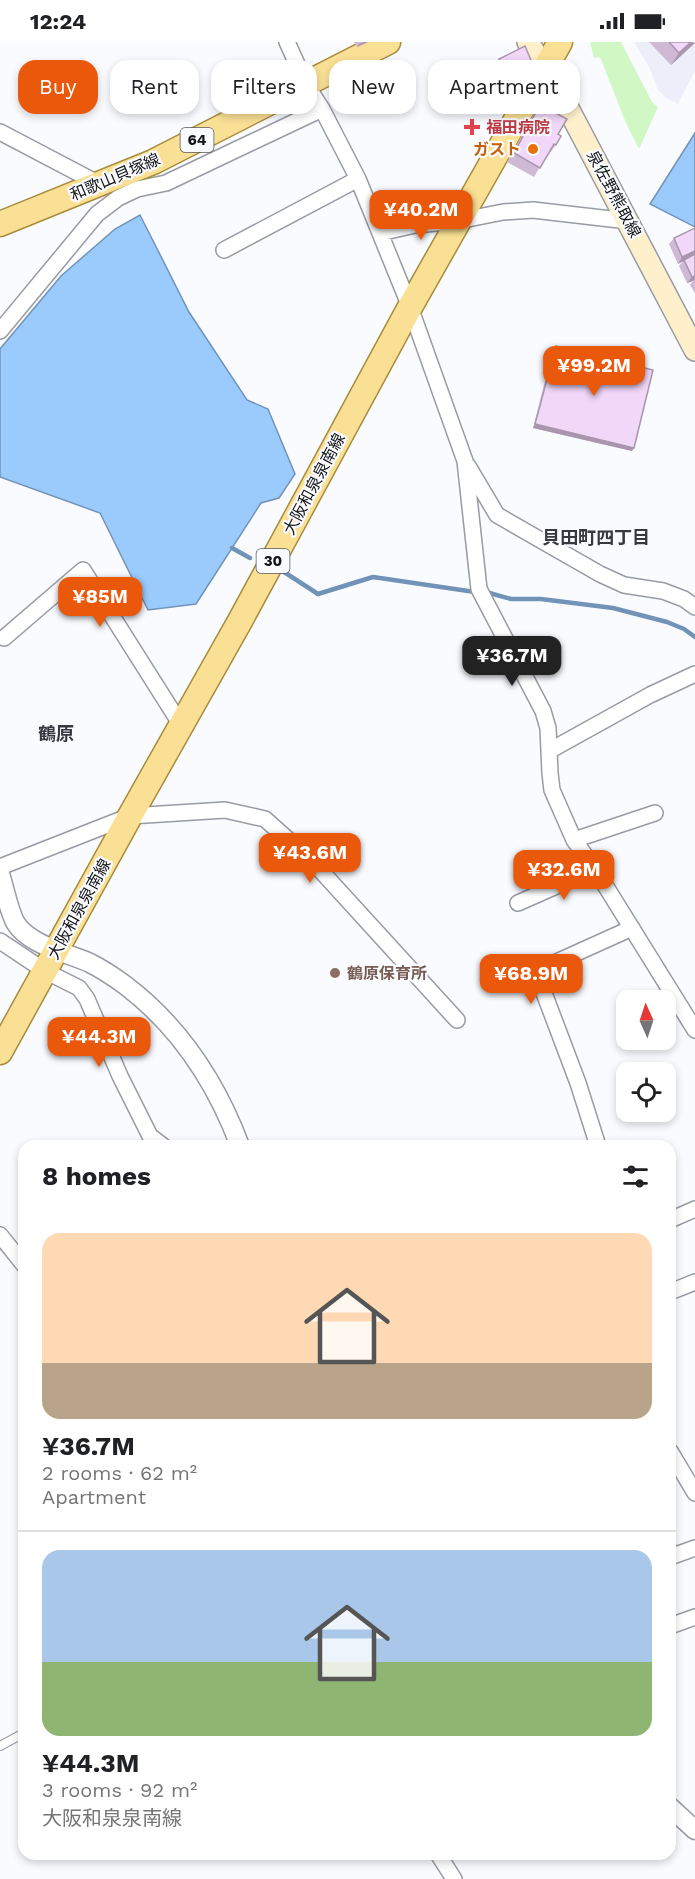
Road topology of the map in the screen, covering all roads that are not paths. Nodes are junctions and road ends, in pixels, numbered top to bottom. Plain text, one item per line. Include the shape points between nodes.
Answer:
1 (287, 42) edge
2 (528, 42) edge
3 (560, 42) edge
4 (384, 43) edge
5 (295, 60) edge
6 (540, 60) edge
7 (551, 60) edge
8 (317, 78) edge
9 (317, 101) edge
10 (322, 109) junction
11 (253, 114) edge
12 (520, 114) edge
13 (570, 114) edge
14 (0, 132) edge
15 (140, 178) junction
16 (358, 179) junction
17 (101, 185) junction
18 (458, 221) junction
19 (628, 221) junction
20 (0, 224) edge
21 (380, 233) junction
22 (224, 250) dead end
23 (410, 307) junction
24 (0, 331) edge
25 (695, 350) edge
26 (465, 461) junction
27 (695, 607) edge
28 (3, 638) dead end
29 (695, 674) edge
30 (181, 725) junction
31 (549, 751) junction
32 (655, 813) dead end
33 (130, 816) junction
34 (574, 840) junction
35 (0, 867) edge
36 (595, 869) junction
37 (0, 874) edge
38 (518, 903) dead end
39 (632, 928) junction
40 (0, 941) edge
41 (57, 950) junction
42 (45, 971) junction
43 (457, 1020) dead end
44 (695, 1030) edge
45 (0, 1052) edge
46 (155, 1140) edge
47 (238, 1140) edge
48 (596, 1140) edge
49 (695, 1209) edge
50 (676, 1217) edge
51 (0, 1235) edge
52 (18, 1258) edge
53 (695, 1282) edge
54 (676, 1290) edge
55 (676, 1458) edge
56 (691, 1477) edge
57 (695, 1493) edge
58 (695, 1548) edge
59 (676, 1555) edge
60 (695, 1617) edge
61 (676, 1624) edge
62 (18, 1736) edge
63 (0, 1746) edge
64 (676, 1813) edge
65 (695, 1830) edge
66 (442, 1860) edge
67 (454, 1879) edge

1 - 5 street
2 - 6 main road, 泉佐野熊取線
3 - 7 main road, 大阪和泉泉南線 / 30
4 - 8 main road, 和歌山貝塚線 / 64
9 - 10 street
10 - 15 street via 166,183
10 - 16 street
11 - 15 main road, 和歌山貝塚線 / 64
12 - 18 main road, 大阪和泉泉南線 / 30
13 - 19 main road, 泉佐野熊取線
14 - 17 street
15 - 17 main road, 和歌山貝塚線 / 64
15 - 24 street via 97,214
16 - 21 street
16 - 22 street
17 - 20 main road, 和歌山貝塚線 / 64
18 - 19 street via 533,210
18 - 21 street
18 - 23 main road, 大阪和泉泉南線 / 30
19 - 25 main road, 泉佐野熊取線
21 - 23 street
23 - 26 street
23 - 30 main road, 大阪和泉泉南線 / 30
26 - 27 street via 497,515 600,574 624,585 663,591
26 - 31 street via 479,589 543,711
28 - 30 street via 83,570
29 - 31 street
30 - 33 main road, 大阪和泉泉南線 / 30
31 - 34 street via 552,790
32 - 34 street
33 - 35 street
33 - 41 main road, 大阪和泉泉南線 / 30
33 - 43 street via 225,810 265,819 312,861
34 - 36 street
36 - 38 street
36 - 39 street
37 - 41 street via 15,923 33,939
39 - 44 street
39 - 48 street via 541,969 544,993
40 - 42 street
41 - 42 main road, 大阪和泉泉南線 / 30
41 - 47 street via 92,964 164,1018 204,1070
42 - 45 main road, 大阪和泉泉南線 / 30
42 - 46 street via 79,988 87,999 120,1076
49 - 50 street
51 - 52 street
53 - 54 street
55 - 56 street
56 - 57 street
58 - 59 street
60 - 61 street
62 - 63 lane
64 - 65 street
66 - 67 street

